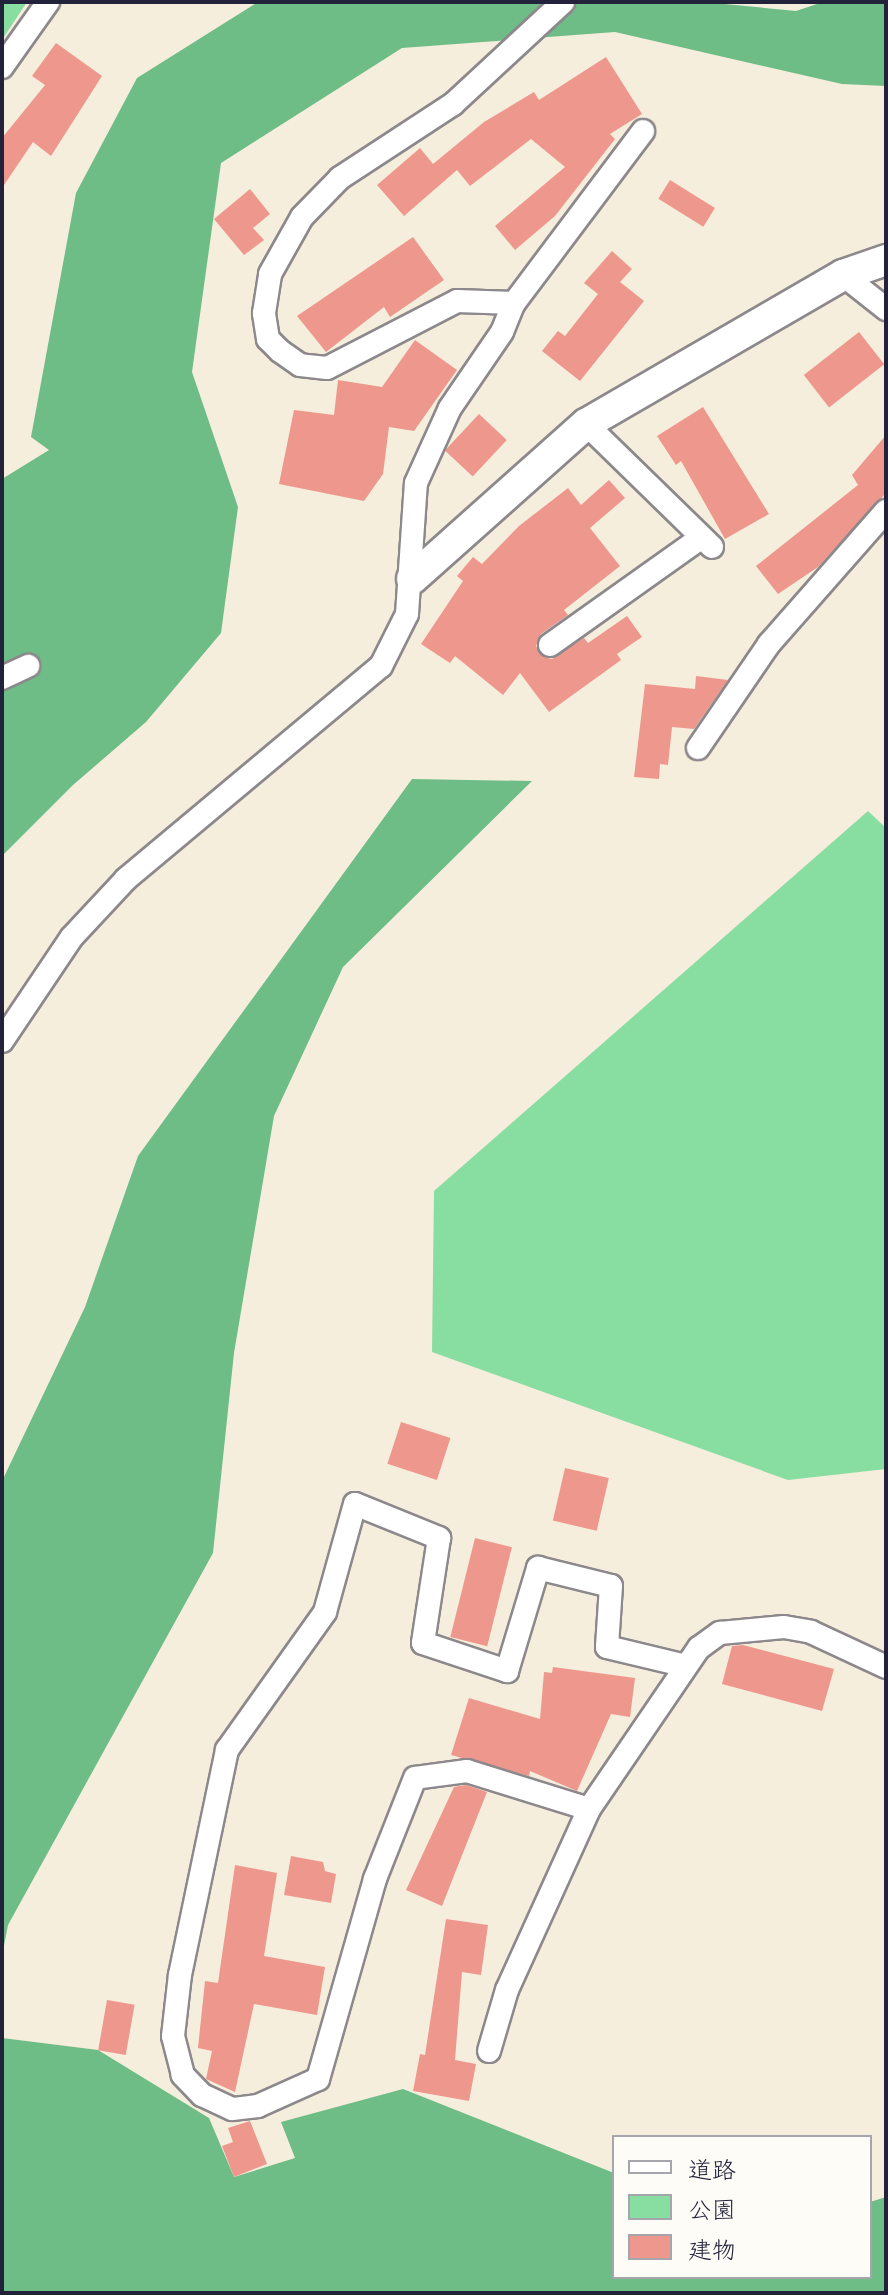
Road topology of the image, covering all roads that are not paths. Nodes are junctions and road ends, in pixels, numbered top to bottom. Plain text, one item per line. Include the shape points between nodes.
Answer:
1 (48, 2) edge
2 (563, 2) edge
3 (2, 67) edge
4 (643, 131) dead end
5 (886, 260) edge
6 (843, 275) junction
7 (514, 303) junction
8 (886, 309) edge
9 (586, 424) junction
10 (886, 511) edge
11 (412, 579) junction
12 (550, 645) dead end
13 (28, 666) dead end
14 (2, 678) edge
15 (698, 748) dead end
16 (2, 1041) edge
17 (686, 1666) junction
18 (886, 1667) edge
19 (589, 1809) junction
20 (489, 2051) dead end

1 - 3 street
2 - 7 street via 453,104 340,178 321,197 302,217 270,274 264,313 268,339 280,351 300,365 327,368 457,301
4 - 7 street
5 - 6 street
6 - 8 street
6 - 9 street
7 - 11 street via 502,332 450,408 416,483
9 - 11 street
9 - 12 street via 707,543
10 - 15 street via 769,644
11 - 16 street via 407,614 381,666 126,879 72,937
13 - 14 street
17 - 18 street via 720,1633 784,1627 811,1632
17 - 19 street
17 - 19 street via 607,1647 611,1586 538,1568 507,1671 423,1643 439,1538 355,1504 325,1612 227,1750 180,1975 173,2036 183,2075 202,2095 232,2109 258,2106 318,2079 375,1879 415,1778 467,1771
19 - 20 street via 507,1990

